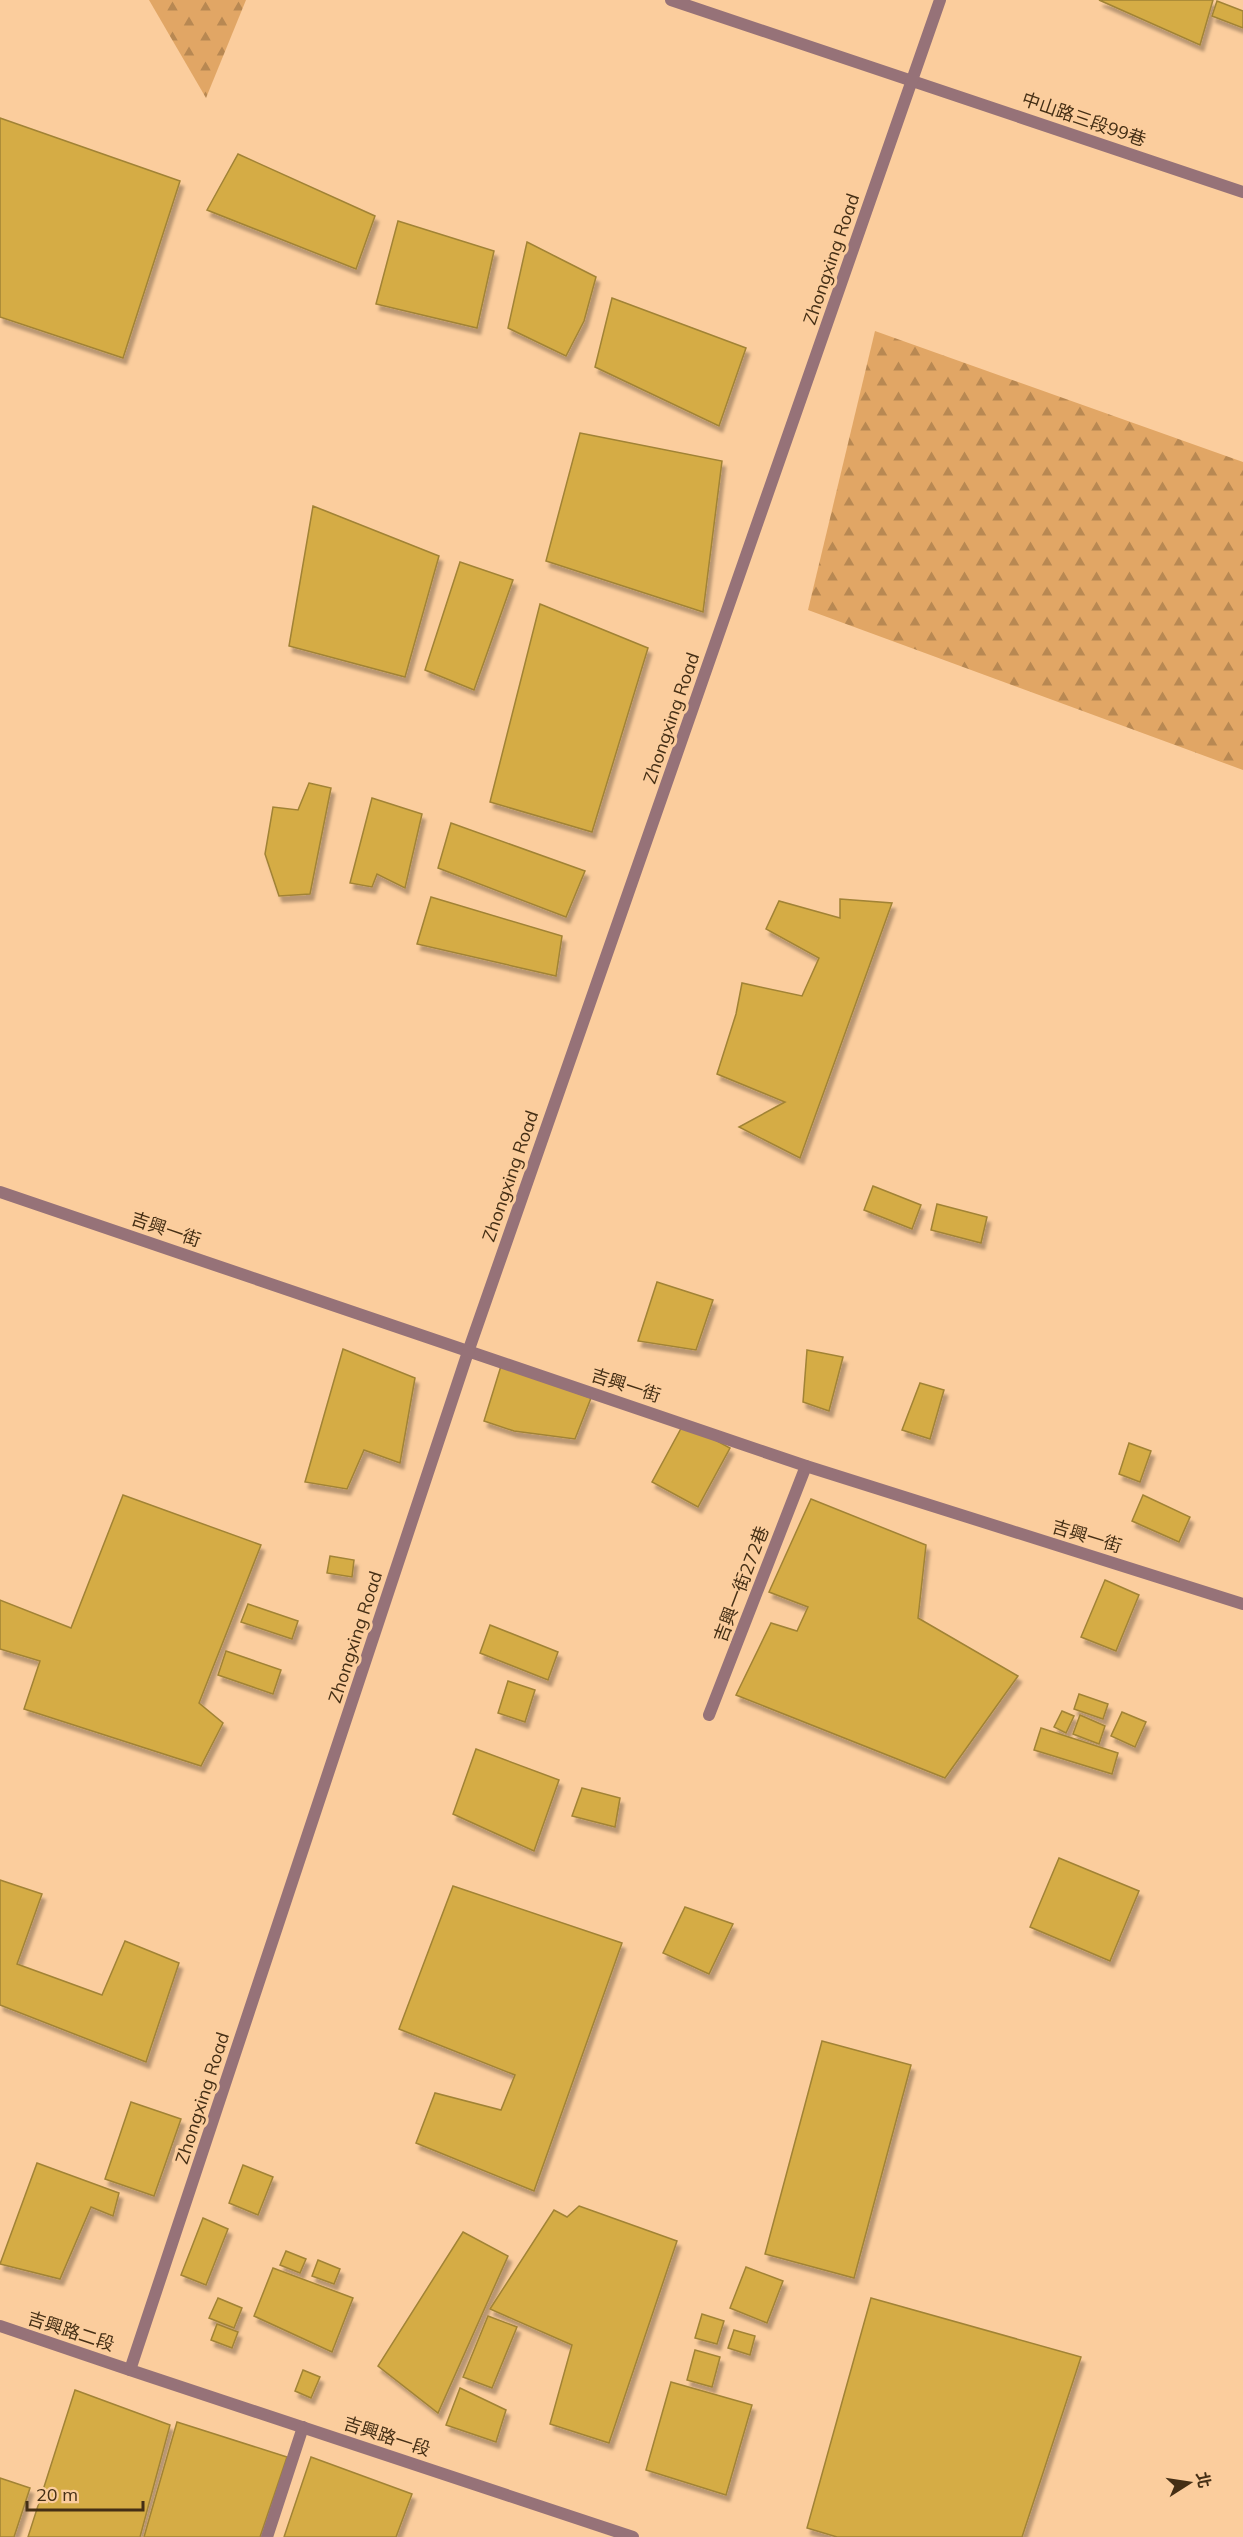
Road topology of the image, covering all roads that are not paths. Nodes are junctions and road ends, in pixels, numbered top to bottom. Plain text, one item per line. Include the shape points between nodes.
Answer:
1 (671, 0) edge
2 (940, 0) edge
3 (913, 81) junction
4 (1243, 192) edge
5 (0, 1192) edge
6 (468, 1352) junction
7 (806, 1466) junction
8 (1243, 1604) edge
9 (709, 1715) dead end
10 (0, 2326) edge
11 (130, 2370) junction
12 (303, 2427) junction
13 (267, 2537) edge
14 (633, 2537) edge

1 - 3 street, 中山路三段99巷
2 - 3 street, Zhongxing Road
3 - 4 street, 中山路三段99巷
3 - 6 street, Zhongxing Road
5 - 6 street, 吉興一街
6 - 7 street, 吉興一街
6 - 11 street, Zhongxing Road
7 - 8 street, 吉興一街
7 - 9 street, 吉興一街272巷
10 - 11 street, 吉興路二段
11 - 12 street, 吉興路一段
12 - 13 street
12 - 14 street, 吉興路一段

